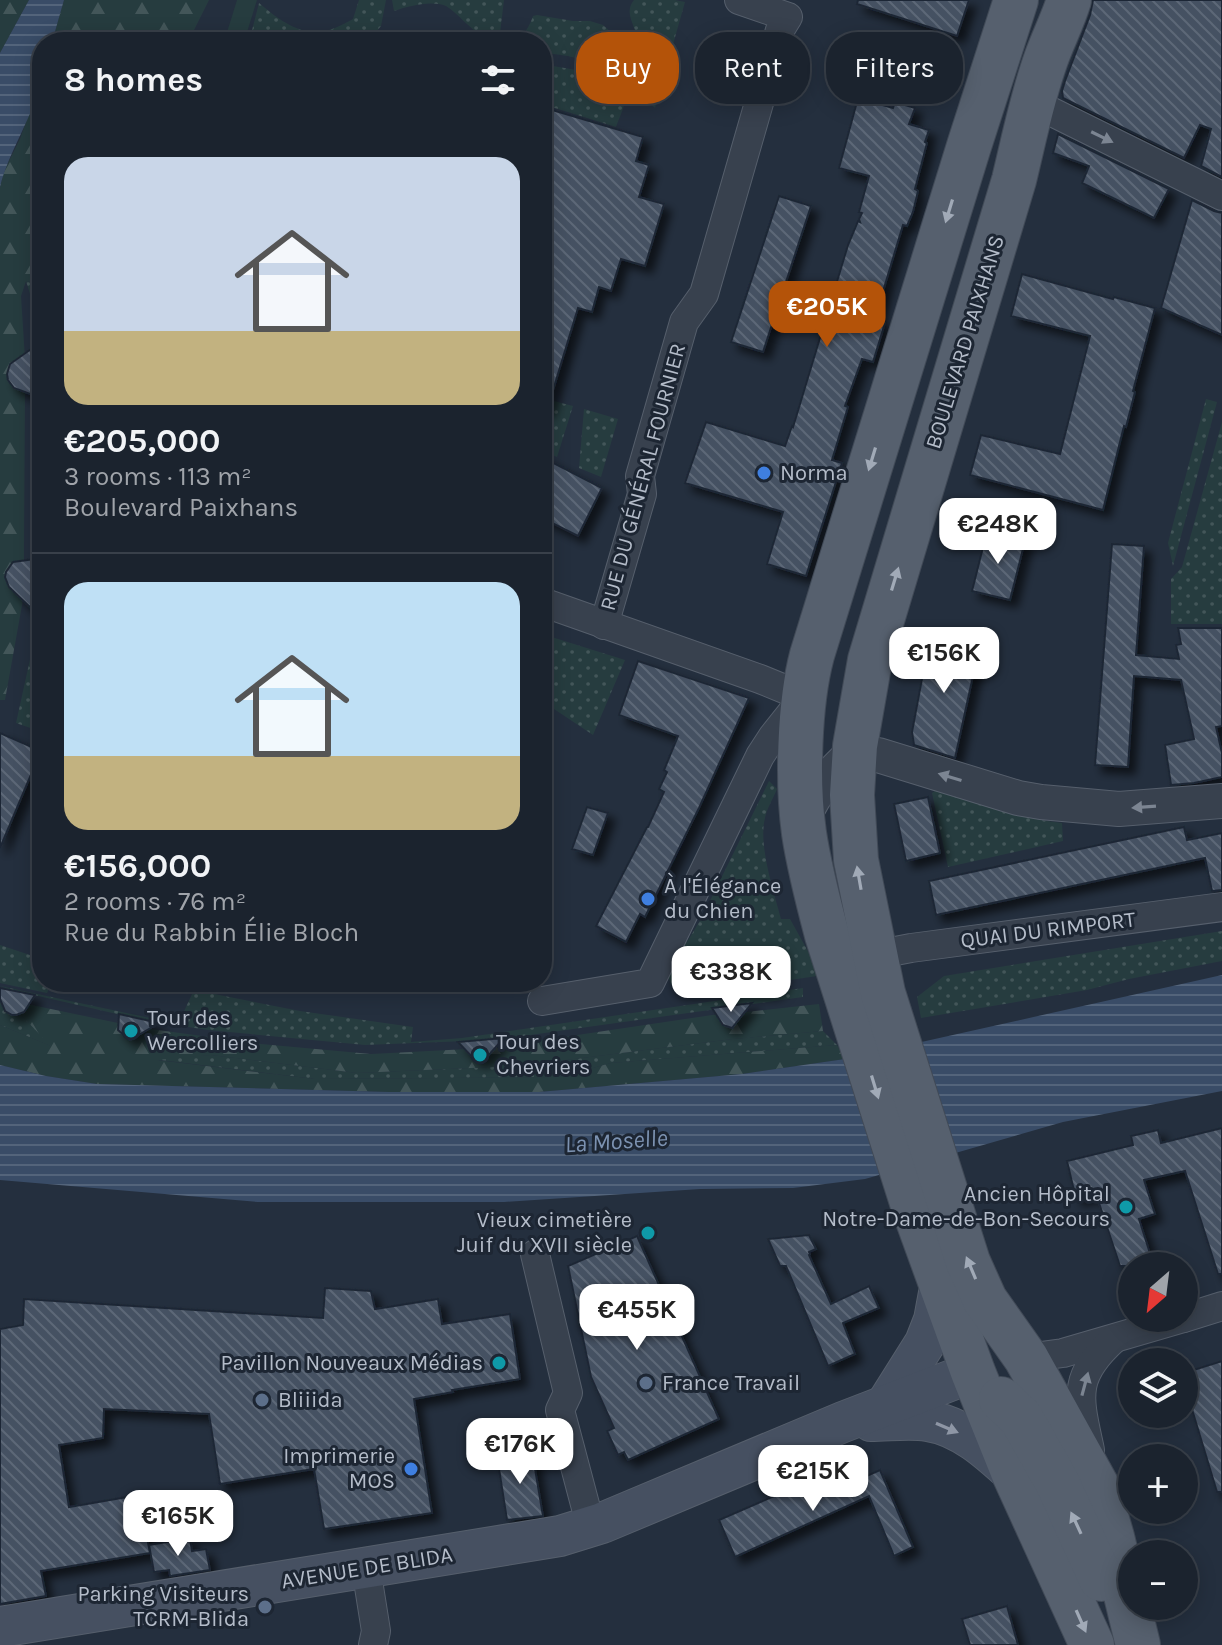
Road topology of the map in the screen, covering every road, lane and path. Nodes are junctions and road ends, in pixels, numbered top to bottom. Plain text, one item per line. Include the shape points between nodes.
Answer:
1 (739, 0) edge
2 (1016, 0) edge
3 (1069, 0) edge
4 (1034, 99) junction
5 (969, 146) junction
6 (1018, 161) junction
7 (1222, 196) edge
8 (552, 606) edge
9 (604, 625) junction
10 (804, 697) junction
11 (860, 708) junction
12 (854, 752) junction
13 (1222, 801) edge
14 (803, 818) junction
15 (1222, 907) edge
16 (855, 959) junction
17 (542, 1001) dead end
18 (924, 1181) junction
19 (535, 1254) dead end
20 (941, 1282) junction
21 (1222, 1306) edge
22 (1198, 1313) edge
23 (1137, 1332) edge
24 (1114, 1339) junction
25 (1026, 1358) junction
26 (973, 1372) junction
27 (886, 1405) junction
28 (843, 1422) junction
29 (1014, 1474) junction
30 (1098, 1488) junction
31 (591, 1527) junction
32 (366, 1568) junction
33 (0, 1627) edge
34 (373, 1645) edge
35 (1092, 1645) edge
36 (1132, 1645) edge
37 (1138, 1645) edge

1 - 9 street, RUE DU GÉNÉRAL FOURNIER via 788,17 704,294 684,322
2 - 5 main road, BOULEVARD PAIXHANS
3 - 4 main road, BOULEVARD PAIXHANS
4 - 6 main road, BOULEVARD PAIXHANS
4 -> 7 street
5 - 6 main road via 994,149
5 -> 10 main road, BOULEVARD PAIXHANS via 818,634
11 -> 6 main road, BOULEVARD PAIXHANS
8 - 9 street
9 - 10 street
10 - 11 main road
10 - 14 main road, BOULEVARD PAIXHANS
10 - 17 street, BOULEVARD PAIXHANS via 760,756 650,983
11 - 12 main road, BOULEVARD PAIXHANS
13 -> 12 street via 1119,809 1041,802
12 - 14 street via 814,794
16 -> 12 main road, BOULEVARD PAIXHANS
14 - 16 main road, BOULEVARD PAIXHANS via 814,885
15 - 16 street, QUAI DU RIMPORT
16 - 18 main road, BOULEVARD PAIXHANS via 883,993 871,1014
18 - 20 main road
25 -> 18 main road via 985,1300
19 - 31 street via 568,1393 560,1410
20 - 25 main road via 997,1350
20 - 26 main road
20 - 27 main road via 925,1343
21 - 22 street
23 - 24 street
24 - 25 street
30 -> 24 street via 1080,1403 1083,1380
25 - 26 main road
25 - 30 main road
26 - 27 main road, AVENUE DE BLIDA
26 - 29 main road
36 -> 26 main road via 1058,1484 1021,1418
27 - 28 main road, AVENUE DE BLIDA
28 -> 29 main road, AVENUE DE BLIDA via 936,1423 978,1444
28 - 31 main road, AVENUE DE BLIDA
29 -> 35 main road
30 - 37 main road
31 - 32 main road, AVENUE DE BLIDA
32 - 33 main road, AVENUE DE BLIDA
32 - 34 street via 376,1631

